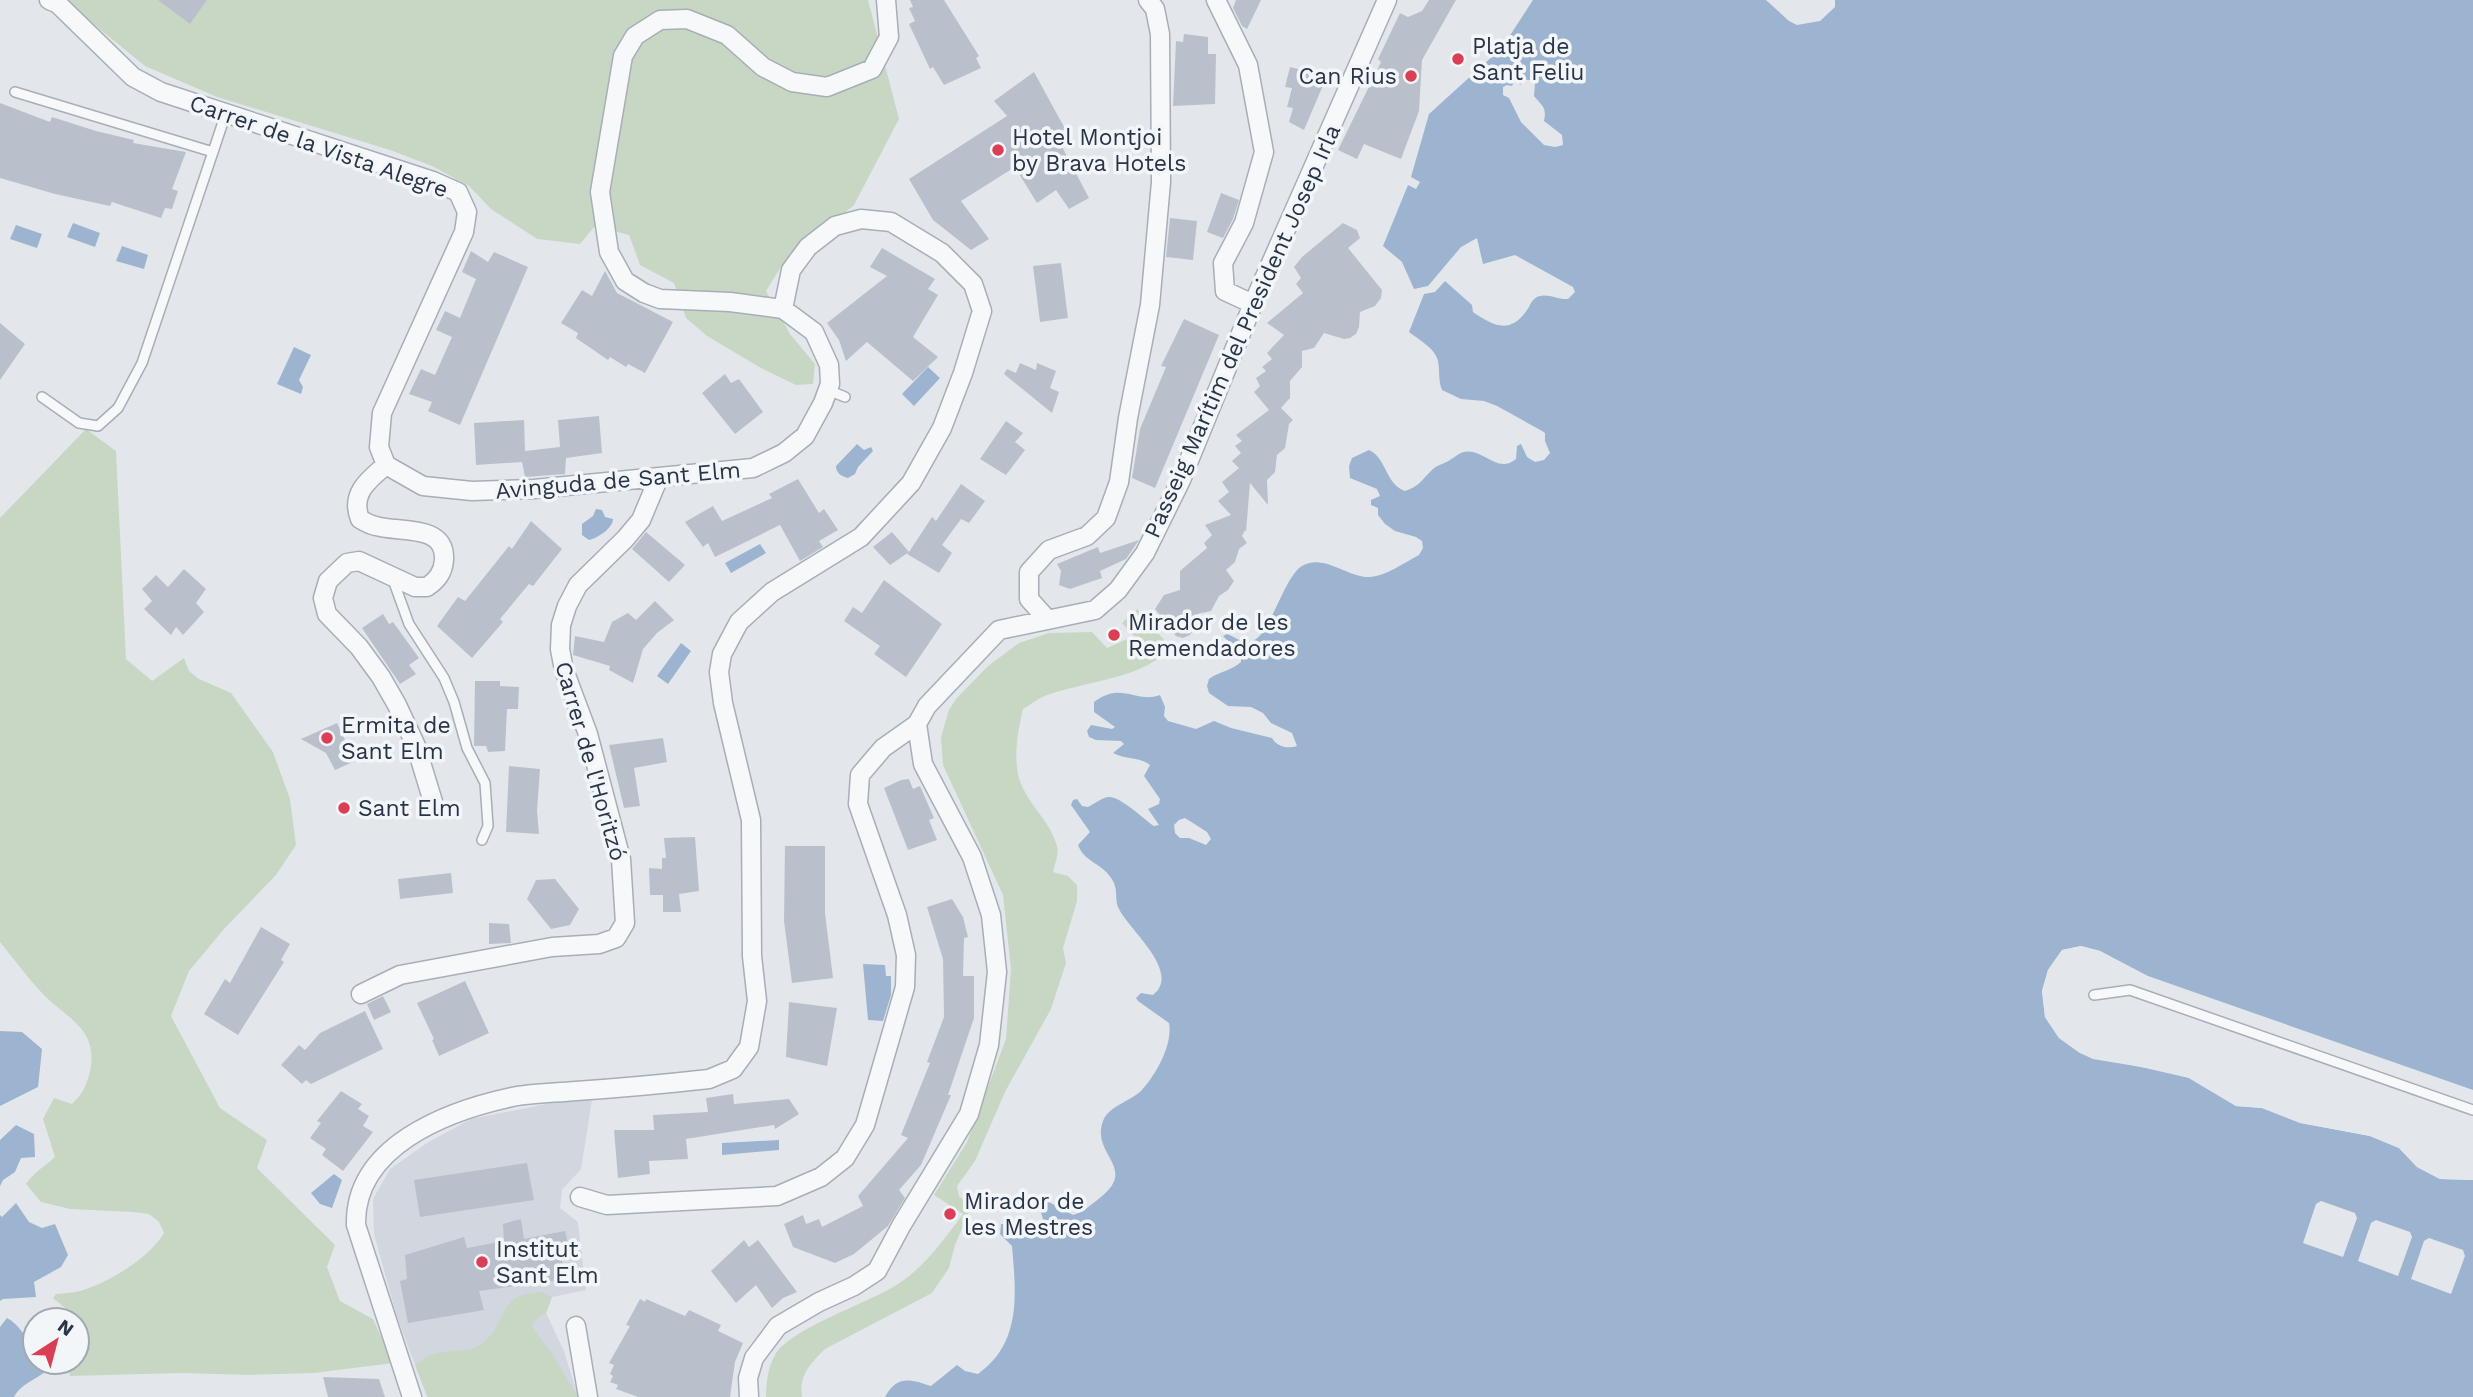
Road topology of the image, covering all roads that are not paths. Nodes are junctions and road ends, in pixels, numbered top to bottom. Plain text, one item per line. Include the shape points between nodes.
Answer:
1 (49, 0) edge
2 (886, 0) edge
3 (1148, 0) edge
4 (1216, 0) edge
5 (1387, 0) edge
6 (15, 92) dead end
7 (226, 113) junction
8 (213, 152) junction
9 (1253, 304) junction
10 (783, 309) junction
11 (828, 390) junction
12 (41, 397) dead end
13 (845, 397) dead end
14 (386, 465) junction
15 (659, 477) junction
16 (391, 576) junction
17 (1047, 619) junction
18 (917, 724) junction
19 (433, 805) dead end
20 (482, 840) dead end
21 (361, 994) dead end
22 (2094, 995) dead end
23 (2473, 1110) edge
24 (580, 1197) dead end
25 (576, 1326) dead end
26 (412, 1397) edge
27 (588, 1397) edge
28 (749, 1397) edge

1 - 7 street, Carrer de la Vista Alegre via 134,77 161,92
2 - 10 street via 889,37 872,69 827,86 792,82 763,67 727,35 687,19 660,20 635,36 623,56 600,192 609,252 625,281 660,299
3 - 17 street via 1155,9 1160,34 1161,168 1150,305 1119,482 1106,518 1087,536 1049,550 1029,572 1030,599
4 - 9 street via 1248,65 1264,152 1244,223 1223,264 1225,291
5 - 9 street, Passeig Marítim del President Josep Irla
6 - 8 lane
7 - 8 lane
7 - 14 street, Carrer de la Vista Alegre via 458,192 467,212 464,232 382,413 379,447
8 - 12 lane via 142,363 118,408 98,426 79,423
9 - 17 street, Passeig Marítim del President Josep Irla via 1181,480 1145,553 1118,590 1095,610
10 - 11 street via 814,332 829,365
10 - 26 street via 791,270 807,247 835,226 861,219 891,222 942,253 973,284 982,311 942,428 911,483 861,537 772,592 739,622 722,654 723,703 751,820 752,956 757,1001 749,1047 733,1069 709,1079 513,1097 424,1128 393,1147 361,1192 356,1226
11 - 13 lane
11 - 15 street, Avinguda de Sant Elm via 805,436 774,458 753,468
14 - 15 street, Avinguda de Sant Elm via 422,486 472,491
14 - 16 street via 358,495 360,519 377,527 430,535 440,544 444,558 441,575 427,587 415,587
15 - 21 street, Carrer de l'Horitzó via 641,520 578,585 561,625 564,670 588,734 621,859 625,923 616,938 599,944 552,947 400,975
16 - 19 street via 359,561 348,562 328,581 323,598 327,614 359,647 397,705 416,746
16 - 20 lane via 409,625 444,678 467,748 485,783 488,826
17 - 18 street, Passeig Marítim del President Josep Irla via 999,630 927,706
18 - 24 street, Passeig Marítim del President Josep Irla via 883,748 860,775 858,804 897,915 906,955 905,987 865,1125 845,1158 821,1177 777,1196 607,1205
18 - 28 street via 923,764 972,856 991,915 997,972 989,1045 969,1114 877,1271 778,1326 754,1358
22 - 23 lane via 2130,990
25 - 27 street

